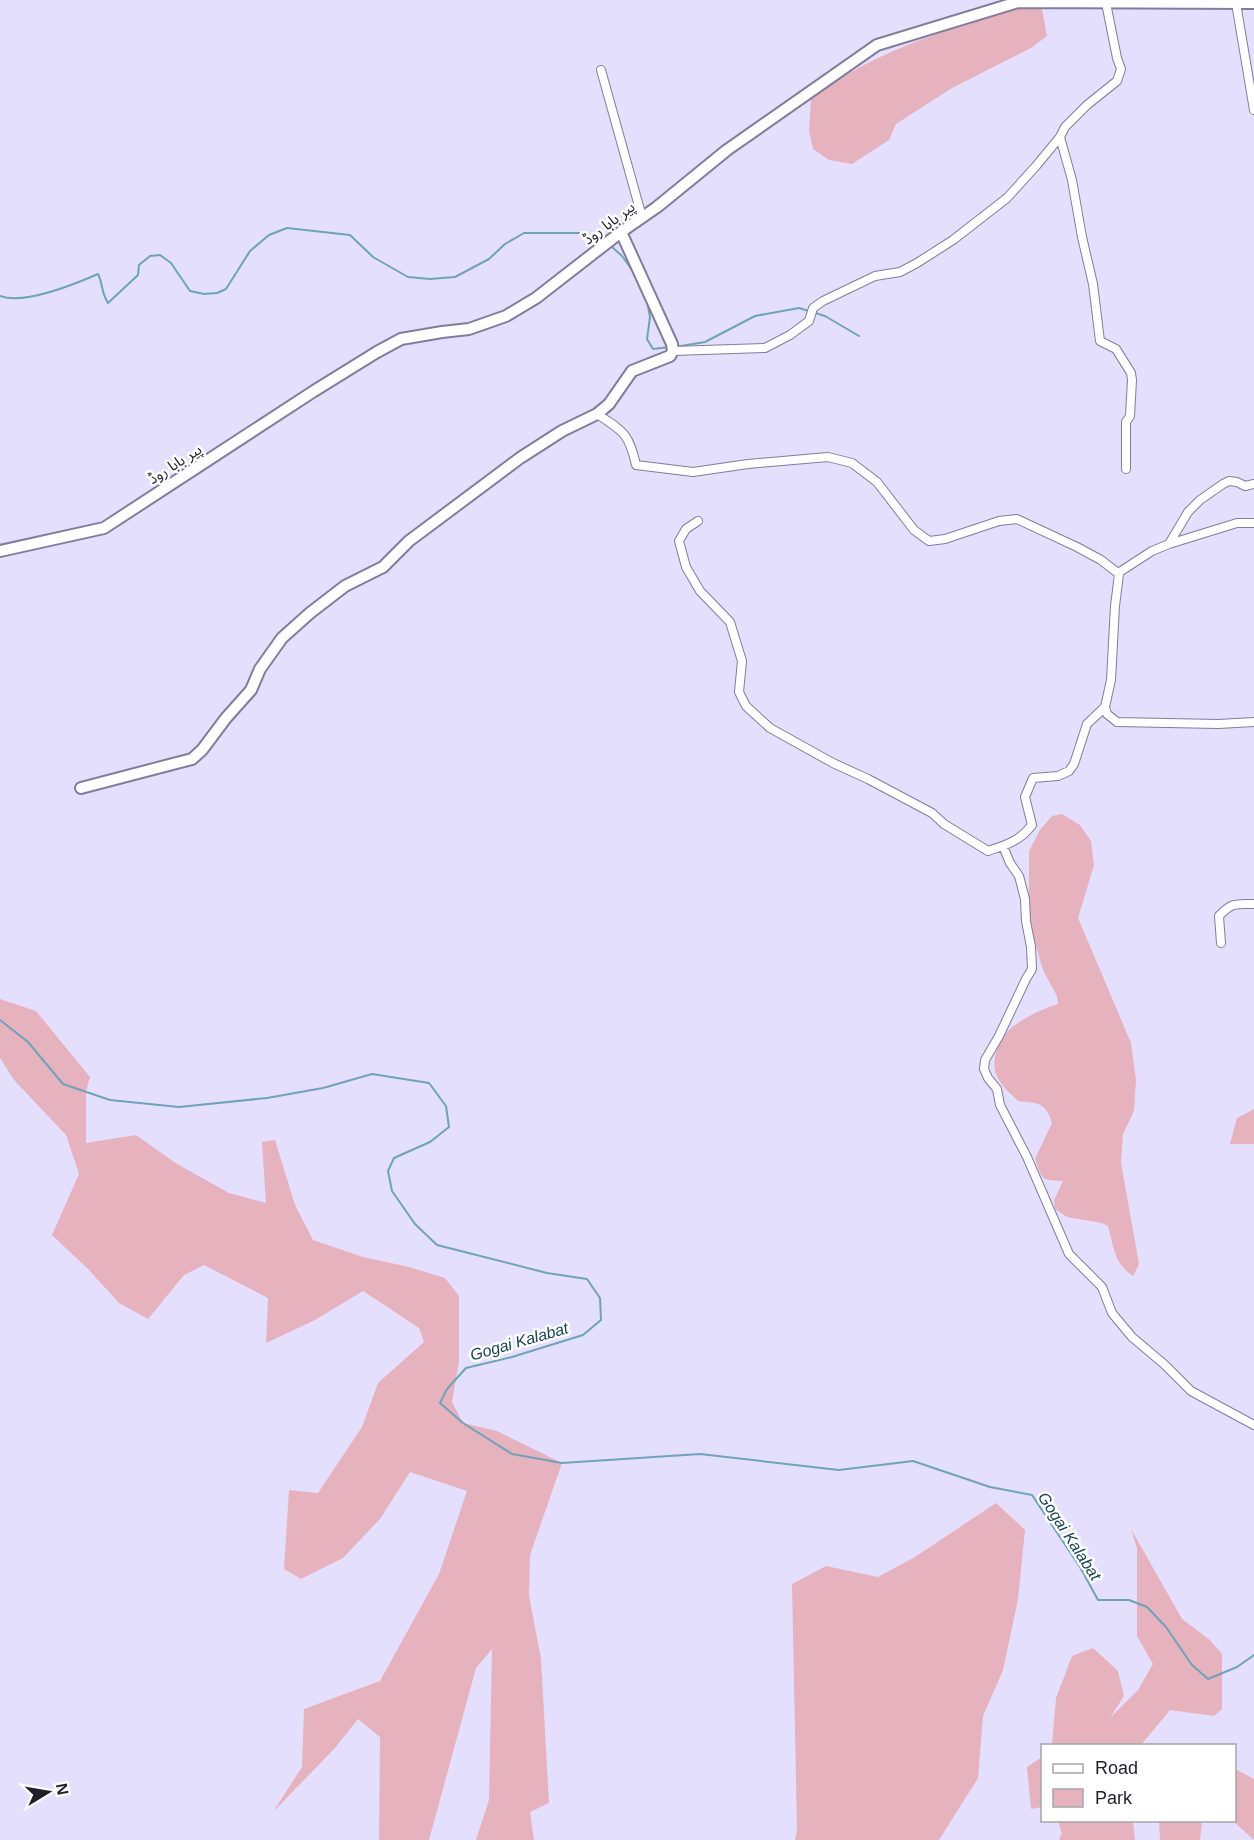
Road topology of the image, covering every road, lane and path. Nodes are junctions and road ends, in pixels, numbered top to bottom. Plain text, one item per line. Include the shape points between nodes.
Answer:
1 (1048, 1) edge
2 (1106, 3) junction
3 (1236, 3) junction
4 (1254, 3) edge
5 (601, 70) dead end
6 (1254, 110) edge
7 (1060, 137) junction
8 (642, 217) junction
9 (621, 232) junction
10 (673, 351) junction
11 (597, 414) junction
12 (1126, 469) dead end
13 (1254, 484) edge
14 (698, 521) dead end
15 (1254, 523) edge
16 (1169, 544) junction
17 (0, 551) edge
18 (1118, 573) junction
19 (1105, 707) junction
20 (1254, 722) edge
21 (81, 788) dead end
22 (1003, 846) junction
23 (1254, 904) edge
24 (1221, 943) dead end
25 (1254, 1425) edge

1 - 2 main road, پیر بابا روڈ
1 - 8 main road, پیر بابا روڈ via 1018,2 877,45 727,150
2 - 3 main road, پیر بابا روڈ
2 - 7 street via 1121,69 1117,81 1065,127
3 - 4 main road, پیر بابا روڈ
3 - 6 street
5 - 8 street
7 - 10 street via 1007,198 953,240 900,272 875,276 823,301 813,308 809,321 790,335 765,348
7 - 12 street via 1093,284 1100,341 1116,349 1131,373
8 - 9 main road, پیر بابا روڈ
9 - 10 main road
9 - 17 main road, پیر بابا روڈ via 536,298 506,316 469,329 401,339 377,352 104,528
10 - 11 main road via 670,356 632,371
11 - 18 street via 622,430 636,465 693,472 828,457 852,463 877,482 914,530 929,541 1017,519 1094,555
11 - 21 main road via 520,458 409,541 383,567 345,586 310,613 282,638 260,669 251,690 192,759
13 - 16 street via 1245,486 1229,481 1208,494 1188,512
14 - 22 street via 686,529 679,541 686,567 700,591 730,622 742,661 739,692 746,706 770,728 932,813 988,850
15 - 16 street via 1237,523
16 - 18 street
18 - 19 street via 1111,680
19 - 20 street via 1117,722
19 - 22 street via 1087,724 1069,771 1033,778 1025,797 1032,825 1023,836
22 - 25 street via 1019,876 1025,899 1032,969 984,1069 997,1089 1000,1105 1069,1254 1102,1287 1112,1314 1191,1391
23 - 24 street via 1228,906 1219,916

